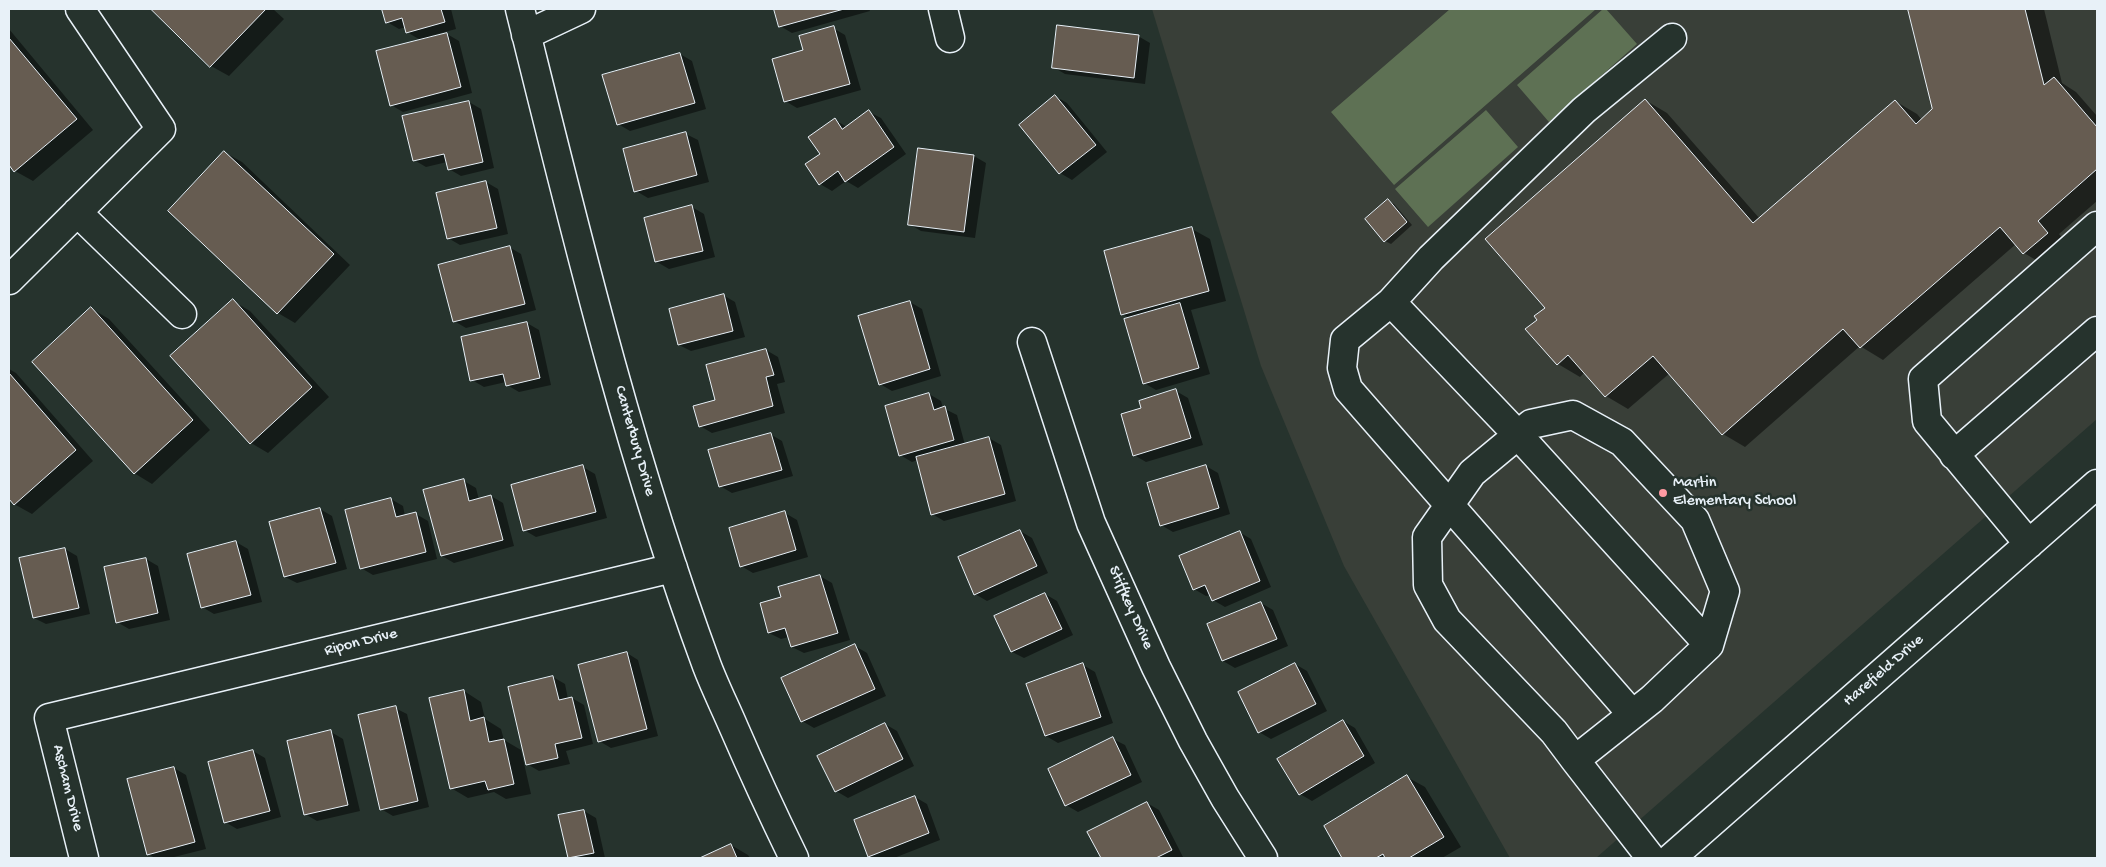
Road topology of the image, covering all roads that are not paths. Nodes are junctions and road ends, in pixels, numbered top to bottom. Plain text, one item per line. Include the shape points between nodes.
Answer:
1 (80, 9) edge
2 (520, 9) edge
3 (581, 9) edge
4 (943, 9) edge
5 (526, 35) junction
6 (950, 38) dead end
7 (1672, 38) dead end
8 (77, 212) junction
9 (2097, 226) edge
10 (9, 280) edge
11 (1391, 302) junction
12 (182, 314) dead end
13 (2097, 331) edge
14 (1032, 342) dead end
15 (1518, 434) junction
16 (1954, 455) junction
17 (2097, 484) edge
18 (1450, 504) junction
19 (2029, 544) junction
20 (673, 568) junction
21 (1709, 646) junction
22 (1632, 714) junction
23 (49, 718) joint
24 (1575, 760) junction
25 (84, 858) edge
26 (794, 858) edge
27 (1263, 858) edge
28 (1652, 858) edge
29 (1671, 858) edge

1 - 8 street via 161,130
2 - 5 street, Canterbury Drive
3 - 5 street
4 - 6 street
5 - 20 street, Canterbury Drive via 589,283 633,442
7 - 11 street via 1584,110 1431,258
8 - 10 street
8 - 12 street
9 - 16 street via 1923,379 1927,421
11 - 15 street
11 - 18 street via 1345,340 1342,368 1348,389
13 - 16 street
14 - 27 street, Stiffkey Drive via 1091,523 1193,741
15 - 18 street via 1472,473
15 - 21 street
15 - 21 street via 1531,424 1573,416 1622,442 1695,520 1725,591
16 - 19 street
17 - 19 street, Harefield Drive
18 - 22 street
18 - 24 street via 1427,537 1428,585 1447,620 1554,732
19 - 29 street, Harefield Drive
20 - 23 street, Ripon Drive
20 - 26 street, Canterbury Drive via 708,668
21 - 22 street
22 - 24 street
23 - 25 street, Ascham Drive
24 - 28 street

